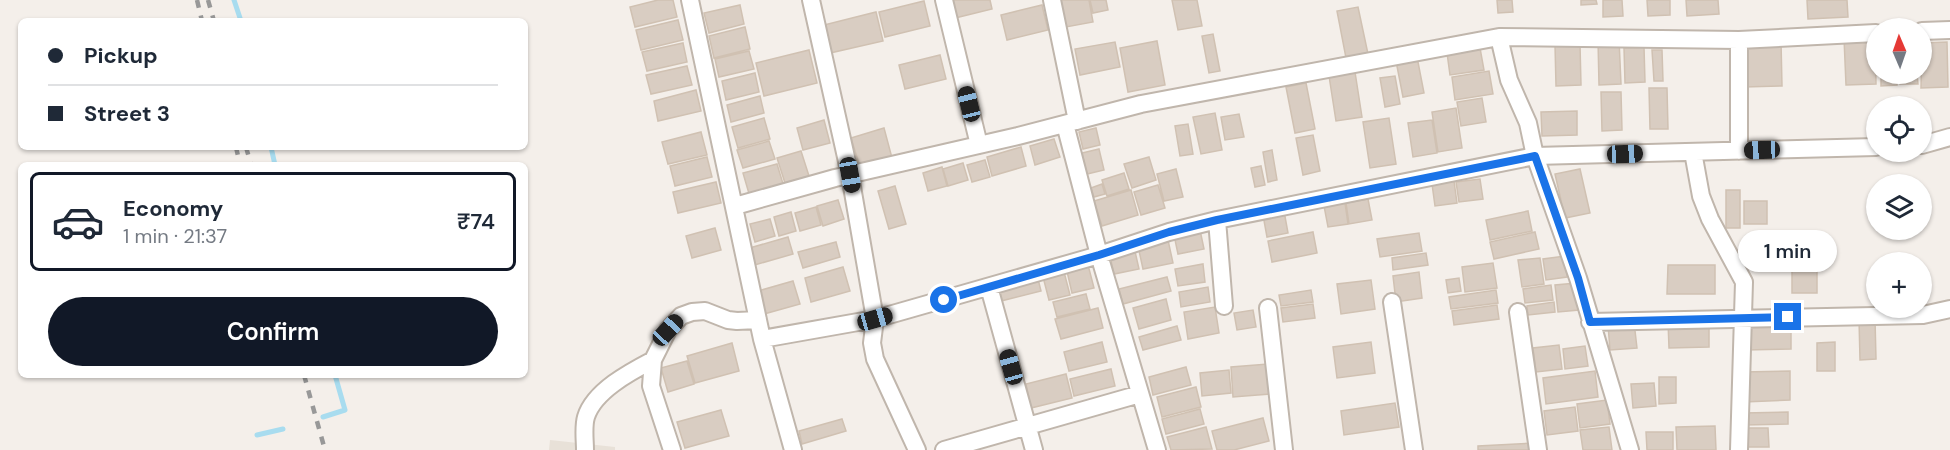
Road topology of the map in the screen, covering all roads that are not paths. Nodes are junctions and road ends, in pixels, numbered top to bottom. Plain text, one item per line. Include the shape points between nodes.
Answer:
1 (690, 0) edge
2 (811, 0) edge
3 (944, 0) edge
4 (1052, 0) edge
5 (1950, 30) edge
6 (1932, 31) edge
7 (1866, 34) edge
8 (1499, 38) junction
9 (1739, 40) junction
10 (1071, 123) junction
11 (1950, 137) edge
12 (1932, 142) edge
13 (979, 146) junction
14 (1866, 147) edge
15 (1739, 151) junction
16 (1693, 152) junction
17 (1535, 156) junction
18 (850, 175) junction
19 (735, 206) junction
20 (1217, 220) junction
21 (1099, 255) junction
22 (989, 287) junction
23 (1392, 302) dead end
24 (1224, 306) dead end
25 (1268, 308) dead end
26 (1950, 309) edge
27 (1518, 312) dead end
28 (1742, 317) junction
29 (875, 319) junction
30 (758, 320) junction
31 (1590, 322) junction
32 (762, 339) junction
33 (653, 360) junction
34 (1140, 394) junction
35 (1027, 427) junction
36 (585, 450) edge
37 (672, 450) edge
38 (794, 450) edge
39 (917, 450) edge
40 (944, 450) edge
41 (1034, 450) edge
42 (1157, 450) edge
43 (1284, 450) edge
44 (1413, 450) edge
45 (1538, 450) edge
46 (1630, 450) edge
47 (1739, 450) edge

1 - 19 street
2 - 18 street
3 - 13 street
4 - 10 street
5 - 6 street
7 - 9 street
8 - 9 street
8 - 10 street via 1141,104
8 - 17 street
9 - 15 street
10 - 13 street
10 - 21 street
11 - 12 street
13 - 18 street
14 - 15 street
15 - 16 street
16 - 17 street
16 - 28 street via 1701,196 1710,219 1744,282
17 - 20 street
17 - 31 street
18 - 19 street
18 - 29 street
19 - 30 street
20 - 21 street
20 - 24 street
21 - 22 street
21 - 34 street
22 - 29 street
22 - 35 street
23 - 44 street
25 - 43 street
26 - 28 street via 1923,315
27 - 45 street
28 - 31 street
28 - 47 street
29 - 32 street
29 - 39 street via 872,343 876,359
30 - 32 street
30 - 33 street via 728,320 705,311 681,316 668,330
31 - 46 street
32 - 38 street
33 - 36 street via 620,378 590,409 585,420
33 - 37 street via 651,386
34 - 35 street
34 - 42 street
35 - 40 street
35 - 41 street

